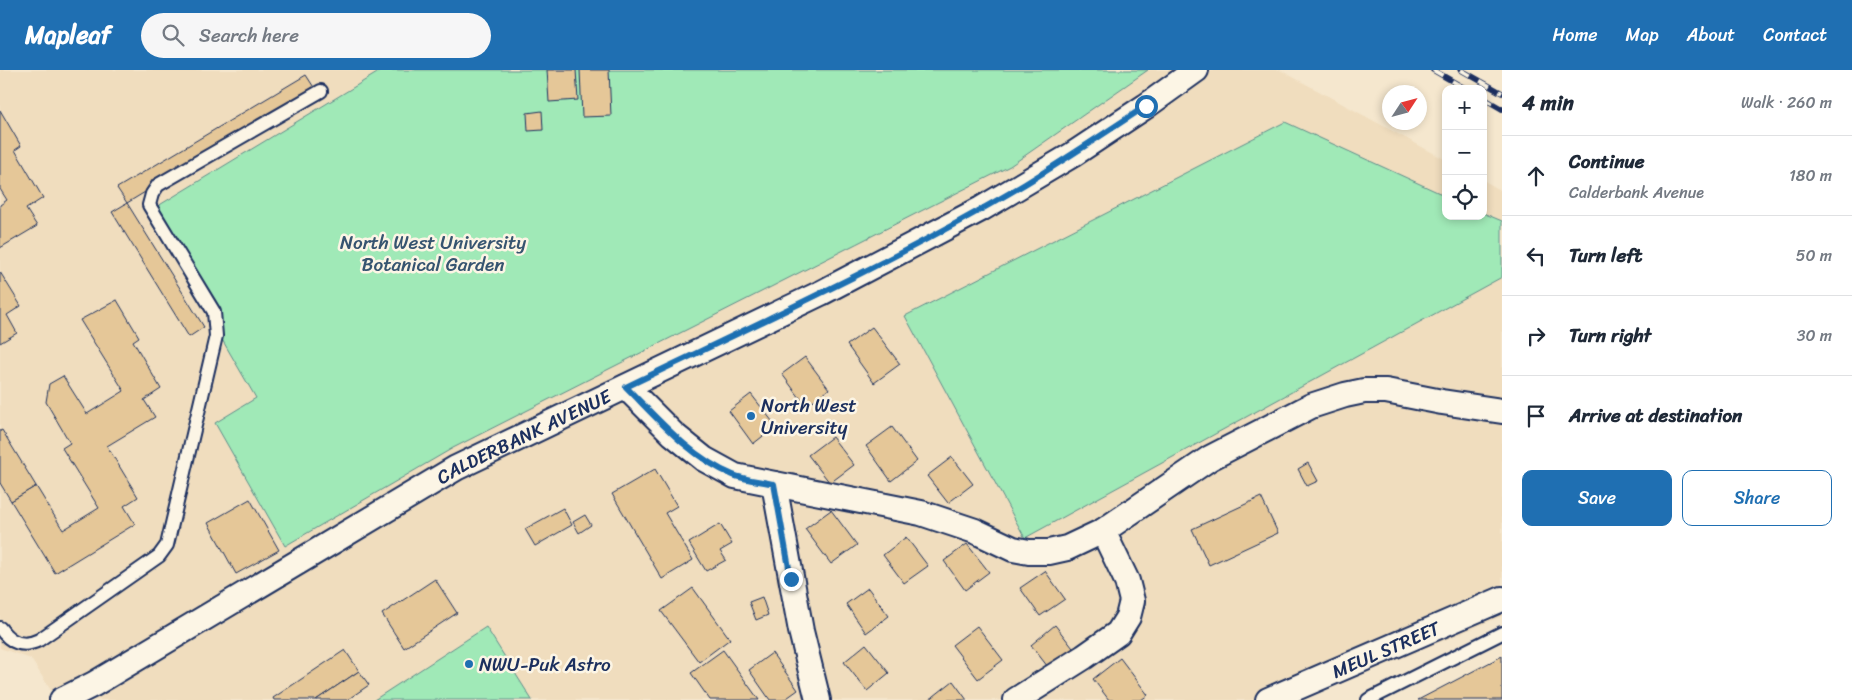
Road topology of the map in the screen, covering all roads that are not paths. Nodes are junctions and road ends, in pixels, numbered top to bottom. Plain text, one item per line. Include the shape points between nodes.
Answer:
1 (1196, 70) edge
2 (321, 91) dead end
3 (626, 387) junction
4 (1502, 411) edge
5 (774, 484) junction
6 (1102, 531) junction
7 (1502, 599) edge
8 (0, 628) edge
9 (1502, 633) edge
10 (89, 692) edge
11 (62, 700) edge
12 (818, 700) edge
13 (1016, 700) edge
14 (1268, 700) edge
15 (1368, 700) edge

1 - 3 street, CALDERBANK AVENUE via 1072,155 981,209 821,293
2 - 8 lane via 158,185 152,194 149,205 214,312 216,336 167,545 159,556 40,640 18,644
3 - 5 street via 673,434 704,459 735,476
3 - 10 street, CALDERBANK AVENUE via 456,468
4 - 6 street via 1386,391 1364,391 1311,406 1210,458
5 - 6 street via 921,513 976,531 1013,549 1029,552 1066,548
5 - 12 street via 801,631
6 - 13 street via 1128,581 1132,601 1128,617 1118,633
7 - 14 street, MEUL STREET
9 - 15 lane
10 - 11 street, CALDERBANK AVENUE

